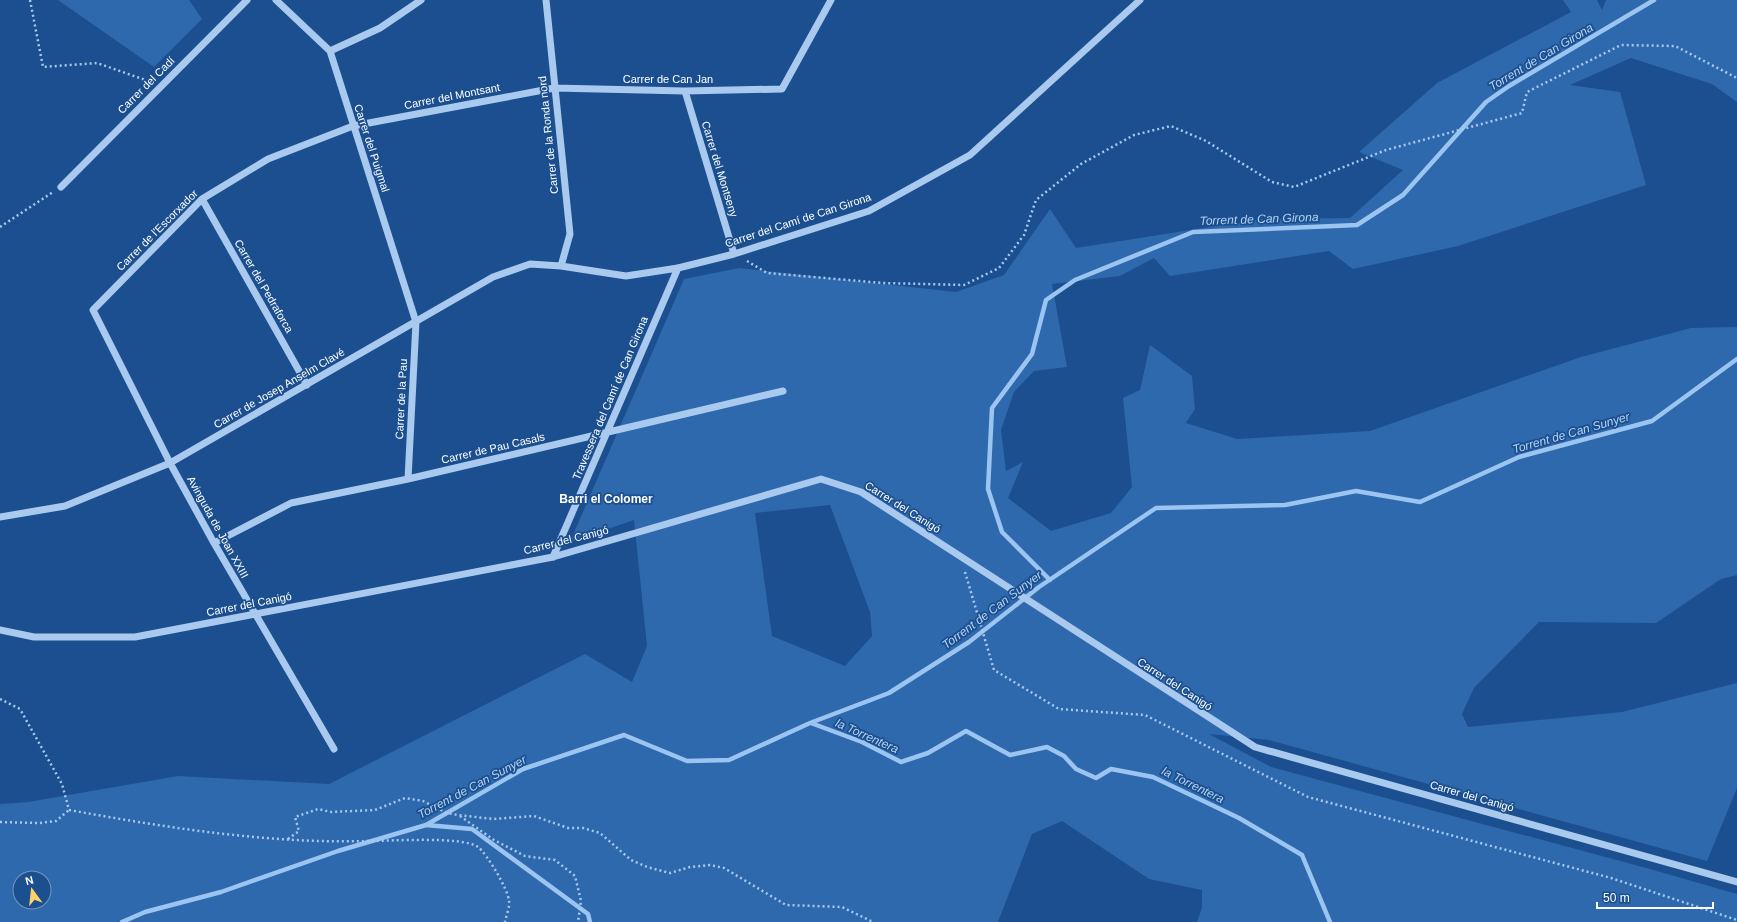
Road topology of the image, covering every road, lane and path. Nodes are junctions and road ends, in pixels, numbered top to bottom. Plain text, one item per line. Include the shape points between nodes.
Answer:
1 (30, 0) edge
2 (246, 0) edge
3 (276, 0) edge
4 (421, 0) edge
5 (546, 0) edge
6 (831, 0) edge
7 (1140, 0) edge
8 (330, 51) junction
9 (1737, 78) edge
10 (161, 85) junction
11 (554, 88) junction
12 (684, 91) junction
13 (353, 126) junction
14 (61, 187) joint
15 (202, 199) junction
16 (0, 227) edge
17 (734, 254) junction
18 (561, 266) junction
19 (678, 268) junction
20 (93, 310) joint
21 (416, 322) junction
22 (307, 385) junction
23 (783, 391) dead end
24 (608, 432) junction
25 (170, 462) junction
26 (408, 478) junction
27 (0, 516) edge
28 (214, 543) junction
29 (553, 557) junction
30 (960, 557) junction
31 (254, 614) junction
32 (0, 630) edge
33 (0, 700) edge
34 (334, 749) dead end
35 (69, 810) junction
36 (458, 815) junction
37 (0, 822) edge
38 (288, 839) junction
39 (1737, 882) edge
40 (1737, 920) edge
41 (505, 922) edge
42 (578, 922) edge
43 (873, 922) edge

1 - 10 path via 43,67 97,63
2 - 10 street, Carrer del Cadí
3 - 8 street, Carrer del Puigmal
4 - 8 street via 380,28
5 - 11 street, Carrer de la Ronda nord
6 - 12 street, Carrer de Can Jan via 782,89
7 - 17 street, Carrer del Camí de Can Girona via 970,154 869,211
8 - 13 street, Carrer del Puigmal
9 - 17 path via 1675,46 1621,45 1527,92 1522,113 1386,150 1294,187 1272,182 1206,141 1171,126 1134,135 1081,164 1036,200 1024,235 999,268 964,286 883,283 767,273
10 - 14 street, Carrer del Cadí
11 - 12 street, Carrer de Can Jan
11 - 13 street, Carrer del Montsant
11 - 18 street, Carrer de la Ronda nord via 570,234
12 - 17 street, Carrer del Montseny
13 - 15 street, Carrer de l'Escorxador via 268,159
13 - 21 street, Carrer del Puigmal
14 - 16 path
15 - 20 street, Carrer de l'Escorxador
15 - 22 street, Carrer del Pedraforca
17 - 19 street, Carrer del Camí de Can Girona
18 - 19 street, Carrer del Camí de Can Girona via 626,276
18 - 21 street, Carrer de Josep Anselm Clavé via 530,264 493,277
19 - 24 street, Travessera del Camí de Can Girona
20 - 25 street, Avinguda de Joan XXIII
21 - 22 street, Carrer de Josep Anselm Clavé
21 - 26 street, Carrer de la Pau
22 - 25 street, Carrer de Josep Anselm Clavé
23 - 24 street, Carrer de Pau Casals
24 - 26 street, Carrer de Pau Casals
24 - 29 street, Travessera del Camí de Can Girona
25 - 27 street, Carrer de Josep Anselm Clavé via 64,506
25 - 28 street, Avinguda de Joan XXIII
26 - 28 street, Carrer de Pau Casals via 291,503
28 - 31 street, Avinguda de Joan XXIII
29 - 30 street, Carrer del Canigó via 821,479 861,492
29 - 31 street, Carrer del Canigó
30 - 39 street, Carrer del Canigó via 1255,747
30 - 40 path via 994,670 1059,709 1145,715 1308,797 1611,878
31 - 32 street, Carrer del Canigó via 135,637 34,637
31 - 34 street, Avinguda de Joan XXIII
33 - 35 path via 20,709 62,784
35 - 37 path via 56,821
35 - 38 path via 146,824 263,839
36 - 38 path via 447,813 423,801 405,798 375,810 331,812 318,809 295,817 299,831
36 - 42 path via 494,840 525,856 555,860 575,876 581,901
36 - 43 path via 493,819 534,816 568,828 583,828 600,834 632,860 648,867 670,873 710,865 724,868 786,905 842,907
38 - 41 path via 349,842 454,840 477,846 495,868 510,902

